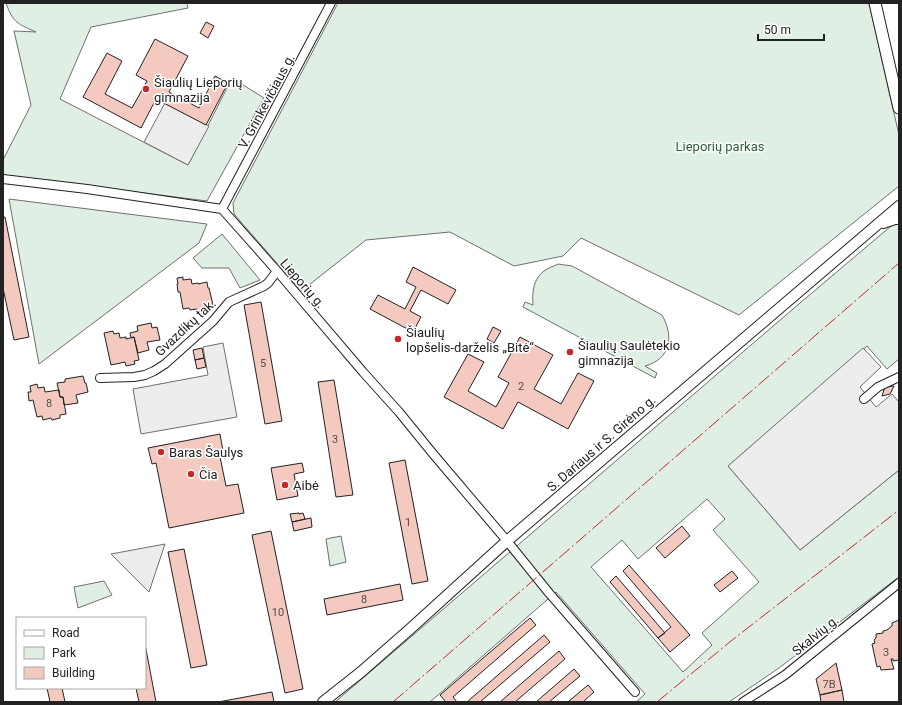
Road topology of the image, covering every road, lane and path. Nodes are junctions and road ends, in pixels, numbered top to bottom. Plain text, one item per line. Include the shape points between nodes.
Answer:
1 (331, 3) edge
2 (875, 3) edge
3 (899, 108) edge
4 (3, 179) edge
5 (899, 206) edge
6 (222, 209) junction
7 (899, 219) edge
8 (878, 225) junction
9 (278, 271) junction
10 (899, 377) edge
11 (100, 378) dead end
12 (864, 399) dead end
13 (507, 540) junction
14 (899, 583) edge
15 (635, 692) dead end
16 (323, 702) edge
17 (743, 702) edge

1 - 6 street, V. Grinkevičiaus g.
2 - 3 main road
4 - 6 street
5 - 8 street, S. Dariaus ir S. Girėno g.
6 - 9 street, Lieporių g.
7 - 8 street
8 - 13 street, S. Dariaus ir S. Girėno g.
9 - 11 street, Gvazdikų tak. via 264,286 229,302 213,321 154,371 134,377
9 - 13 street, Lieporių g.
10 - 12 street
13 - 15 street, Lieporių g. via 549,593
13 - 16 street, S. Dariaus ir S. Girėno g. via 410,629
14 - 17 street, Skalvių g. via 785,675

